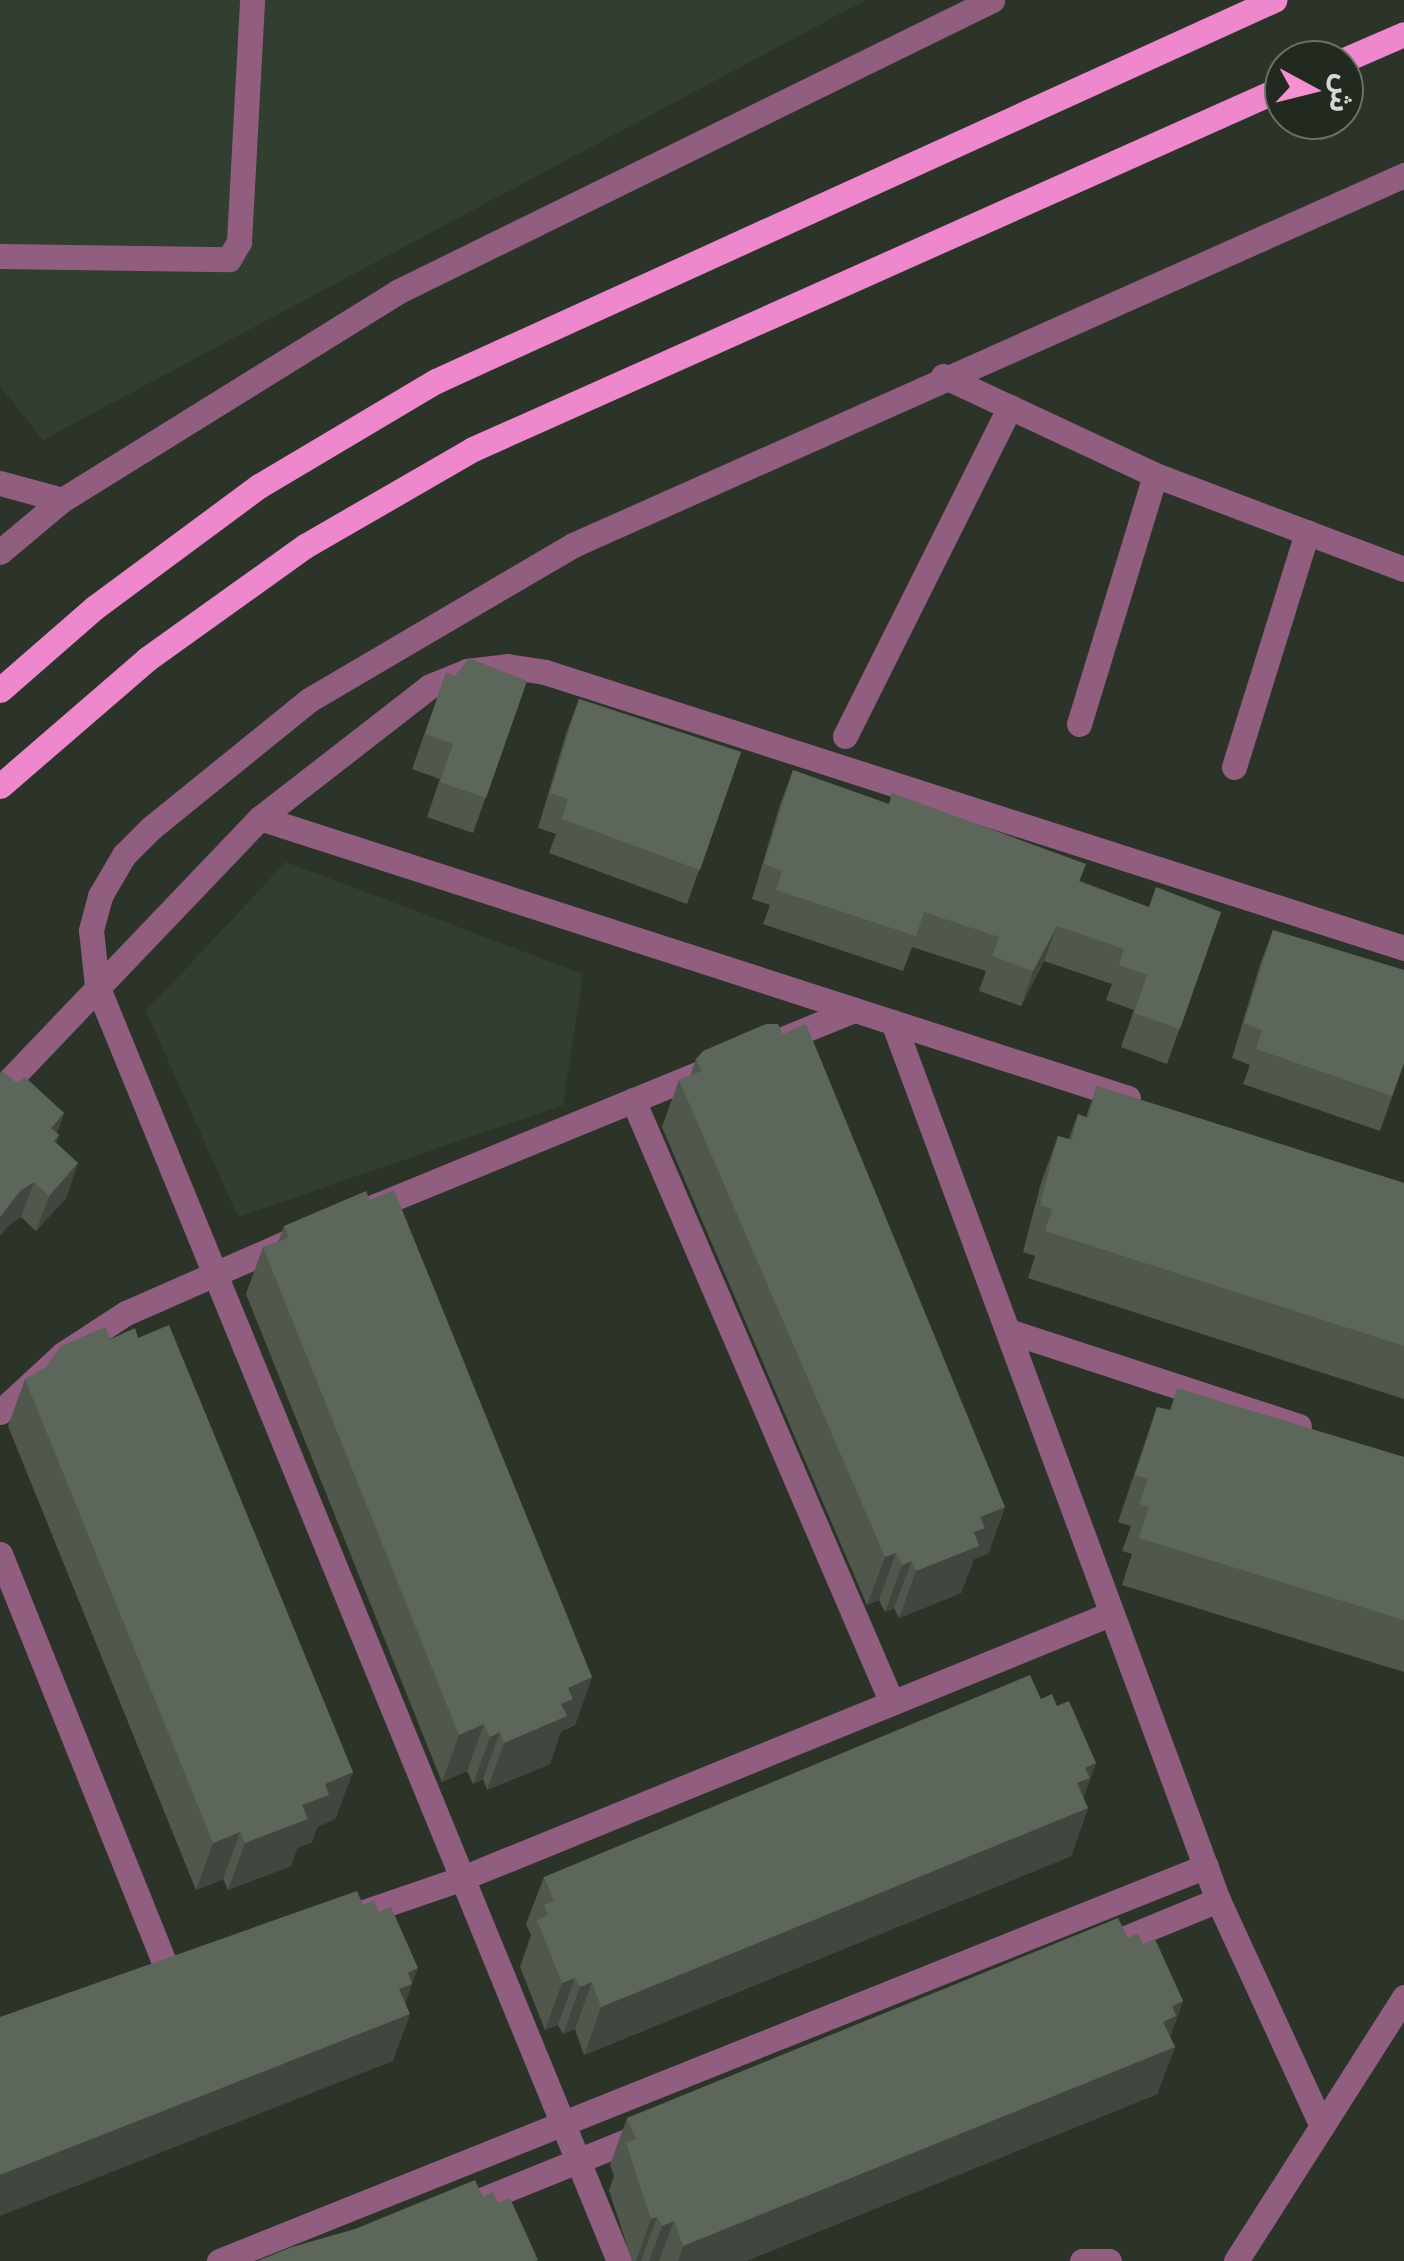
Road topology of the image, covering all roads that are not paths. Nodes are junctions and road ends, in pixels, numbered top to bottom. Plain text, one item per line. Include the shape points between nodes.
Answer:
1 (252, 0) edge
2 (992, 0) edge
3 (1274, 0) edge
4 (1404, 34) edge
5 (1364, 51) edge
6 (1264, 96) edge
7 (1404, 175) edge
8 (0, 256) edge
9 (943, 376) junction
10 (1010, 407) junction
11 (1155, 475) junction
12 (0, 483) edge
13 (62, 500) junction
14 (1307, 532) junction
15 (0, 552) edge
16 (1404, 569) edge
17 (0, 690) edge
18 (1079, 724) dead end
19 (845, 736) dead end
20 (1234, 767) dead end
21 (0, 786) edge
22 (260, 818) junction
23 (1404, 948) edge
24 (97, 986) junction
25 (854, 1010) junction
26 (893, 1022) junction
27 (0, 1090) edge
28 (633, 1100) junction
29 (1158, 1108) edge
30 (216, 1272) junction
31 (1008, 1331) junction
32 (0, 1412) edge
33 (1328, 1436) edge
34 (0, 1554) edge
35 (1110, 1614) junction
36 (892, 1703) junction
37 (1206, 1866) junction
38 (460, 1879) junction
39 (1218, 1900) junction
40 (315, 1929) edge
41 (1072, 1959) edge
42 (137, 1991) edge
43 (1404, 1996) edge
44 (564, 2122) junction
45 (670, 2123) edge
46 (1322, 2126) junction
47 (579, 2160) junction
48 (438, 2218) edge
49 (219, 2261) edge
50 (619, 2261) edge
51 (1082, 2261) edge
52 (1109, 2261) edge
53 (1236, 2261) edge

1 - 8 street via 239,242 228,259
2 - 13 street via 398,292
3 - 17 main road via 436,381 259,486 94,608
4 - 5 main road
6 - 21 main road via 473,449 305,546 161,649
7 - 9 street
9 - 10 street
9 - 24 street via 573,545 309,700 124,855 90,930
10 - 11 street
10 - 19 street
11 - 14 street
11 - 18 street
12 - 13 street
13 - 15 street
14 - 16 street
14 - 20 street
22 - 23 street via 430,686 467,671 506,666 545,672
22 - 24 street
22 - 25 street
24 - 27 street
24 - 30 street
25 - 26 street
25 - 28 street
26 - 29 street
26 - 31 street
28 - 30 street
28 - 36 street
30 - 32 street via 94,1332
30 - 38 street
31 - 33 street
31 - 35 street
34 - 42 street via 180,1976
35 - 36 street
35 - 37 street
36 - 38 street
37 - 39 street
37 - 44 street
38 - 40 street
38 - 44 street
39 - 41 street
39 - 46 street
43 - 46 street
44 - 47 street
44 - 49 street
45 - 47 street
46 - 53 street
47 - 48 street
47 - 50 street
51 - 52 street

